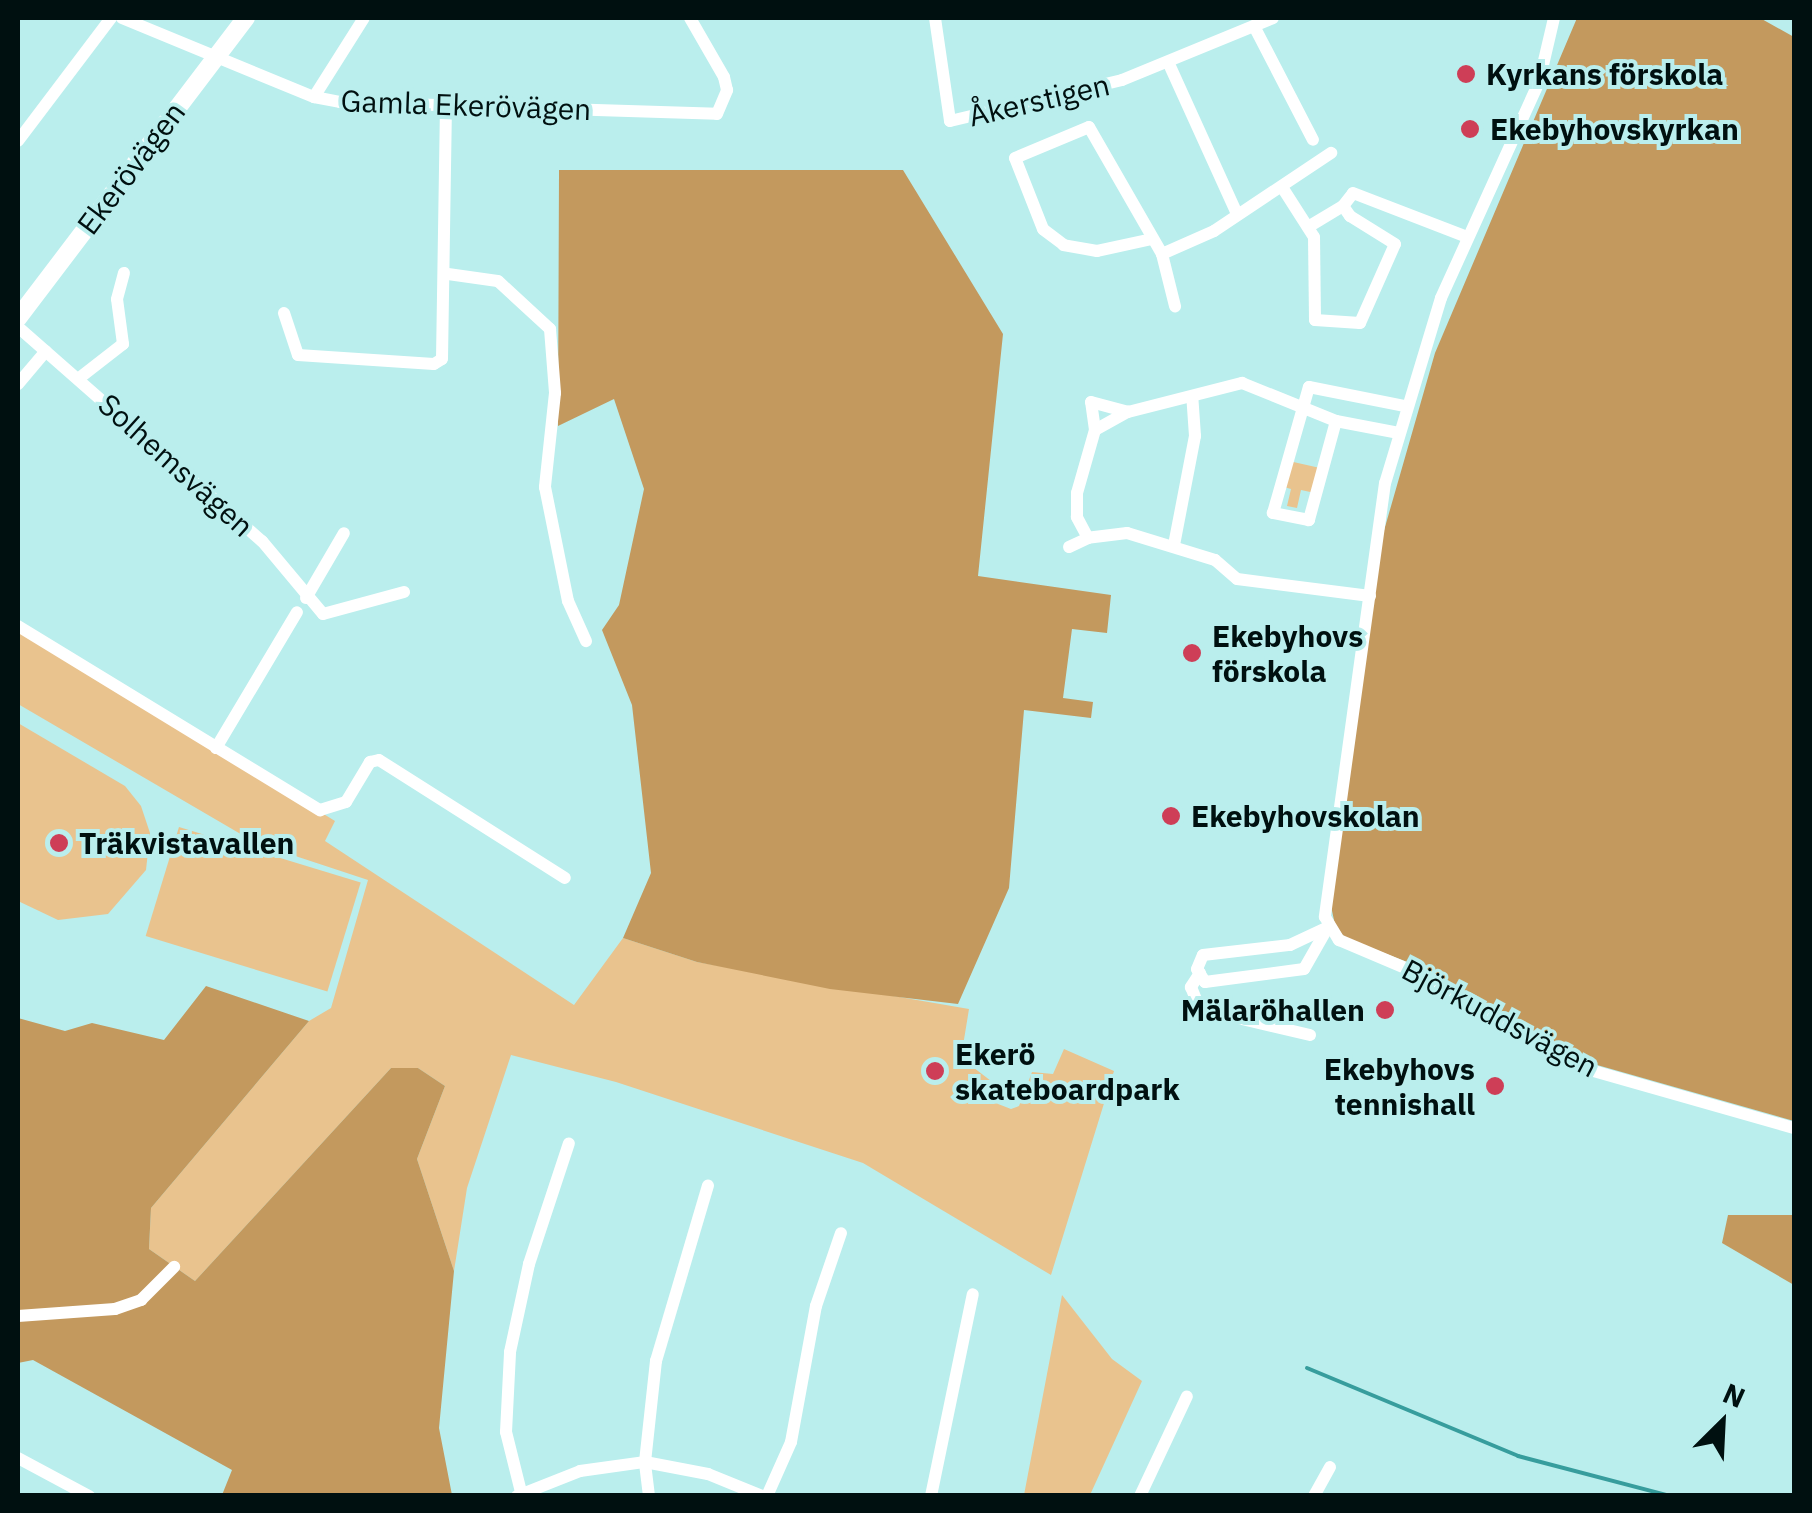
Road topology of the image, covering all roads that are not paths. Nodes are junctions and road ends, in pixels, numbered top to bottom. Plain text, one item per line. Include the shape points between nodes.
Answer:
1 (112, 18) edge
2 (122, 18) edge
3 (246, 18) edge
4 (364, 18) edge
5 (690, 18) edge
6 (935, 18) edge
7 (1273, 18) edge
8 (1554, 18) edge
9 (1254, 26) junction
10 (215, 57) junction
11 (1169, 64) junction
12 (314, 98) junction
13 (446, 104) junction
14 (18, 140) edge
15 (1314, 140) dead end
16 (1331, 153) dead end
17 (1282, 186) junction
18 (1343, 206) junction
19 (1238, 214) junction
20 (1308, 227) junction
21 (1467, 237) junction
22 (1152, 239) junction
23 (1162, 254) junction
24 (124, 273) dead end
25 (448, 274) junction
26 (1175, 306) dead end
27 (284, 314) dead end
28 (18, 318) edge
29 (18, 327) edge
30 (46, 351) junction
31 (78, 379) junction
32 (18, 384) edge
33 (1192, 397) junction
34 (1405, 406) junction
35 (1303, 410) junction
36 (1128, 412) junction
37 (1336, 421) junction
38 (1095, 430) junction
39 (1399, 433) junction
40 (344, 533) dead end
41 (1088, 538) junction
42 (1174, 545) junction
43 (1069, 547) dead end
44 (404, 592) dead end
45 (1370, 596) junction
46 (306, 598) junction
47 (297, 612) dead end
48 (18, 626) edge
49 (586, 641) dead end
50 (216, 748) junction
51 (565, 878) dead end
52 (1328, 927) junction
53 (1200, 973) junction
54 (1310, 1035) dead end
55 (1794, 1128) edge
56 (569, 1143) dead end
57 (708, 1186) dead end
58 (841, 1233) dead end
59 (174, 1267) dead end
60 (973, 1294) dead end
61 (18, 1316) edge
62 (1187, 1396) dead end
63 (18, 1458) edge
64 (645, 1462) junction
65 (1330, 1467) dead end
66 (520, 1495) edge
67 (89, 1496) edge
68 (649, 1496) edge
69 (765, 1496) edge
70 (931, 1496) edge
71 (1140, 1496) edge
72 (1314, 1496) edge

1 - 14 street
2 - 10 street, Gamla Ekerövägen
3 - 10 main road, Ekerövägen
4 - 12 street
5 - 13 street, Gamla Ekerövägen via 724,77 724,109 717,114
6 - 11 street, Åkerstigen via 950,121 1008,112
7 - 9 street, Åkerstigen
8 - 21 street via 1539,82
9 - 11 street, Åkerstigen
9 - 15 street
10 - 12 street, Gamla Ekerövägen
10 - 28 main road, Ekerövägen
11 - 19 street
12 - 13 street, Gamla Ekerövägen
13 - 25 street
16 - 17 street
17 - 19 street
17 - 20 street
18 - 20 street
18 - 20 street via 1396,240 1360,323 1312,315 1319,260
18 - 21 street via 1360,194
19 - 23 street
21 - 34 street
22 - 22 street via 1088,127 1016,158 1043,229 1064,245 1097,251
22 - 23 street
23 - 26 street
24 - 31 street via 117,298 123,344
25 - 27 street via 445,351 434,364 298,355
25 - 49 street via 498,281 550,329 555,393 545,487 568,601
29 - 30 street, Solhemsvägen
30 - 31 street, Solhemsvägen
30 - 32 street
31 - 46 street, Solhemsvägen via 262,541
33 - 35 street via 1248,383
33 - 36 street
33 - 42 street via 1196,436
34 - 35 street via 1309,387
34 - 39 street
35 - 37 street
35 - 37 street via 1273,513 1308,527
36 - 38 street
36 - 38 street via 1091,402
37 - 39 street
38 - 41 street via 1076,493 1076,516
39 - 45 street
40 - 46 street
41 - 42 street via 1127,533
41 - 43 street
42 - 45 street via 1214,560 1237,579
44 - 46 street, Solhemsvägen via 323,614
45 - 52 street
47 - 50 street
48 - 50 street
50 - 51 street via 320,810 346,802 370,762 390,763
52 - 53 street via 1290,945 1203,955
52 - 53 street via 1304,968 1253,980 1205,982
52 - 55 street, Björkuddsvägen via 1339,940 1436,981 1582,1068
53 - 54 street via 1192,987 1200,1009
56 - 66 street via 528,1264 510,1352 506,1432
57 - 64 street via 656,1361
58 - 69 street via 816,1306 791,1442
59 - 61 street via 141,1300 116,1309
60 - 70 street
62 - 71 street
63 - 67 street
64 - 66 street via 580,1472
64 - 68 street
64 - 69 street via 708,1474
65 - 72 street

